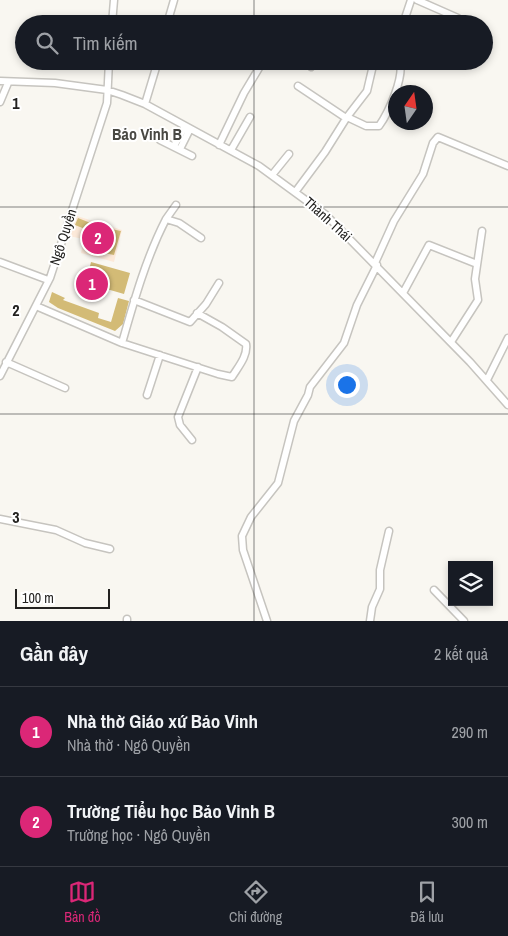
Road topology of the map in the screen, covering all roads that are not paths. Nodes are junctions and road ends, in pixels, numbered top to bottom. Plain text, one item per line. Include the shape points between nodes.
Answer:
1 (114, 0) edge
2 (174, 0) edge
3 (412, 0) edge
4 (417, 0) edge
5 (113, 15) edge
6 (170, 15) edge
7 (406, 15) edge
8 (451, 15) edge
9 (108, 70) edge
10 (155, 70) edge
11 (258, 70) edge
12 (372, 70) edge
13 (400, 70) edge
14 (0, 81) edge
15 (8, 83) junction
16 (298, 86) dead end
17 (107, 90) junction
18 (0, 102) edge
19 (145, 104) junction
20 (250, 117) dead end
21 (346, 118) junction
22 (187, 127) junction
23 (160, 140) dead end
24 (219, 145) junction
25 (177, 148) junction
26 (231, 150) junction
27 (289, 154) dead end
28 (192, 156) dead end
29 (508, 166) edge
30 (272, 175) junction
31 (296, 191) junction
32 (176, 205) dead end
33 (166, 219) junction
34 (482, 231) dead end
35 (201, 238) dead end
36 (0, 262) edge
37 (376, 264) junction
38 (477, 264) junction
39 (48, 280) junction
40 (219, 283) dead end
41 (403, 293) junction
42 (134, 300) junction
43 (36, 306) junction
44 (197, 313) junction
45 (508, 338) edge
46 (451, 342) junction
47 (122, 343) junction
48 (160, 355) junction
49 (6, 362) junction
50 (198, 368) junction
51 (0, 376) edge
52 (487, 380) junction
53 (65, 388) dead end
54 (147, 394) dead end
55 (505, 396) edge
56 (508, 405) edge
57 (192, 440) dead end
58 (0, 519) edge
59 (389, 531) dead end
60 (110, 549) dead end
61 (434, 590) dead end
62 (268, 621) edge
63 (370, 621) edge
64 (464, 621) edge

1 - 5 street
2 - 6 street
3 - 7 street
4 - 8 street
9 - 17 street, Ngô Quyền
10 - 19 street
11 - 24 street
12 - 21 street via 367,91
13 - 21 street via 388,112 379,126 366,126
14 - 15 street, Thành Thái
15 - 17 street, Thành Thái
15 - 18 street
16 - 21 street
17 - 19 street, Thành Thái
17 - 39 street, Ngô Quyền via 107,102
19 - 22 street, Thành Thái
20 - 26 street
21 - 31 street
22 - 24 street, Thành Thái
22 - 25 street
23 - 25 street
24 - 26 street, Thành Thái
25 - 28 street
26 - 30 street, Thành Thái
27 - 30 street
29 - 37 street via 438,137 422,174 394,221
30 - 31 street, Thành Thái
31 - 37 street, Thành Thái
32 - 33 street
33 - 35 street
33 - 42 street
34 - 38 street
36 - 39 street
37 - 41 street, Thành Thái
37 - 62 street via 344,343 310,387 297,414 278,483 251,517 242,536 243,550
38 - 41 street via 430,245
38 - 46 street via 478,300
39 - 43 street, Ngô Quyền
40 - 44 street
41 - 46 street, Thành Thái
42 - 44 street via 188,322
42 - 47 street
43 - 47 street
43 - 49 street, Ngô Quyền
44 - 50 street via 243,341 247,349 232,376
45 - 52 street
46 - 52 street, Thành Thái
47 - 48 street
48 - 50 street
48 - 54 street
49 - 51 street, Ngô Quyền
49 - 53 street
50 - 57 street via 178,417
52 - 55 street, Thành Thái
55 - 56 street, Thành Thái
58 - 60 street via 56,530 81,542
59 - 63 street via 380,570 380,589
61 - 64 street

